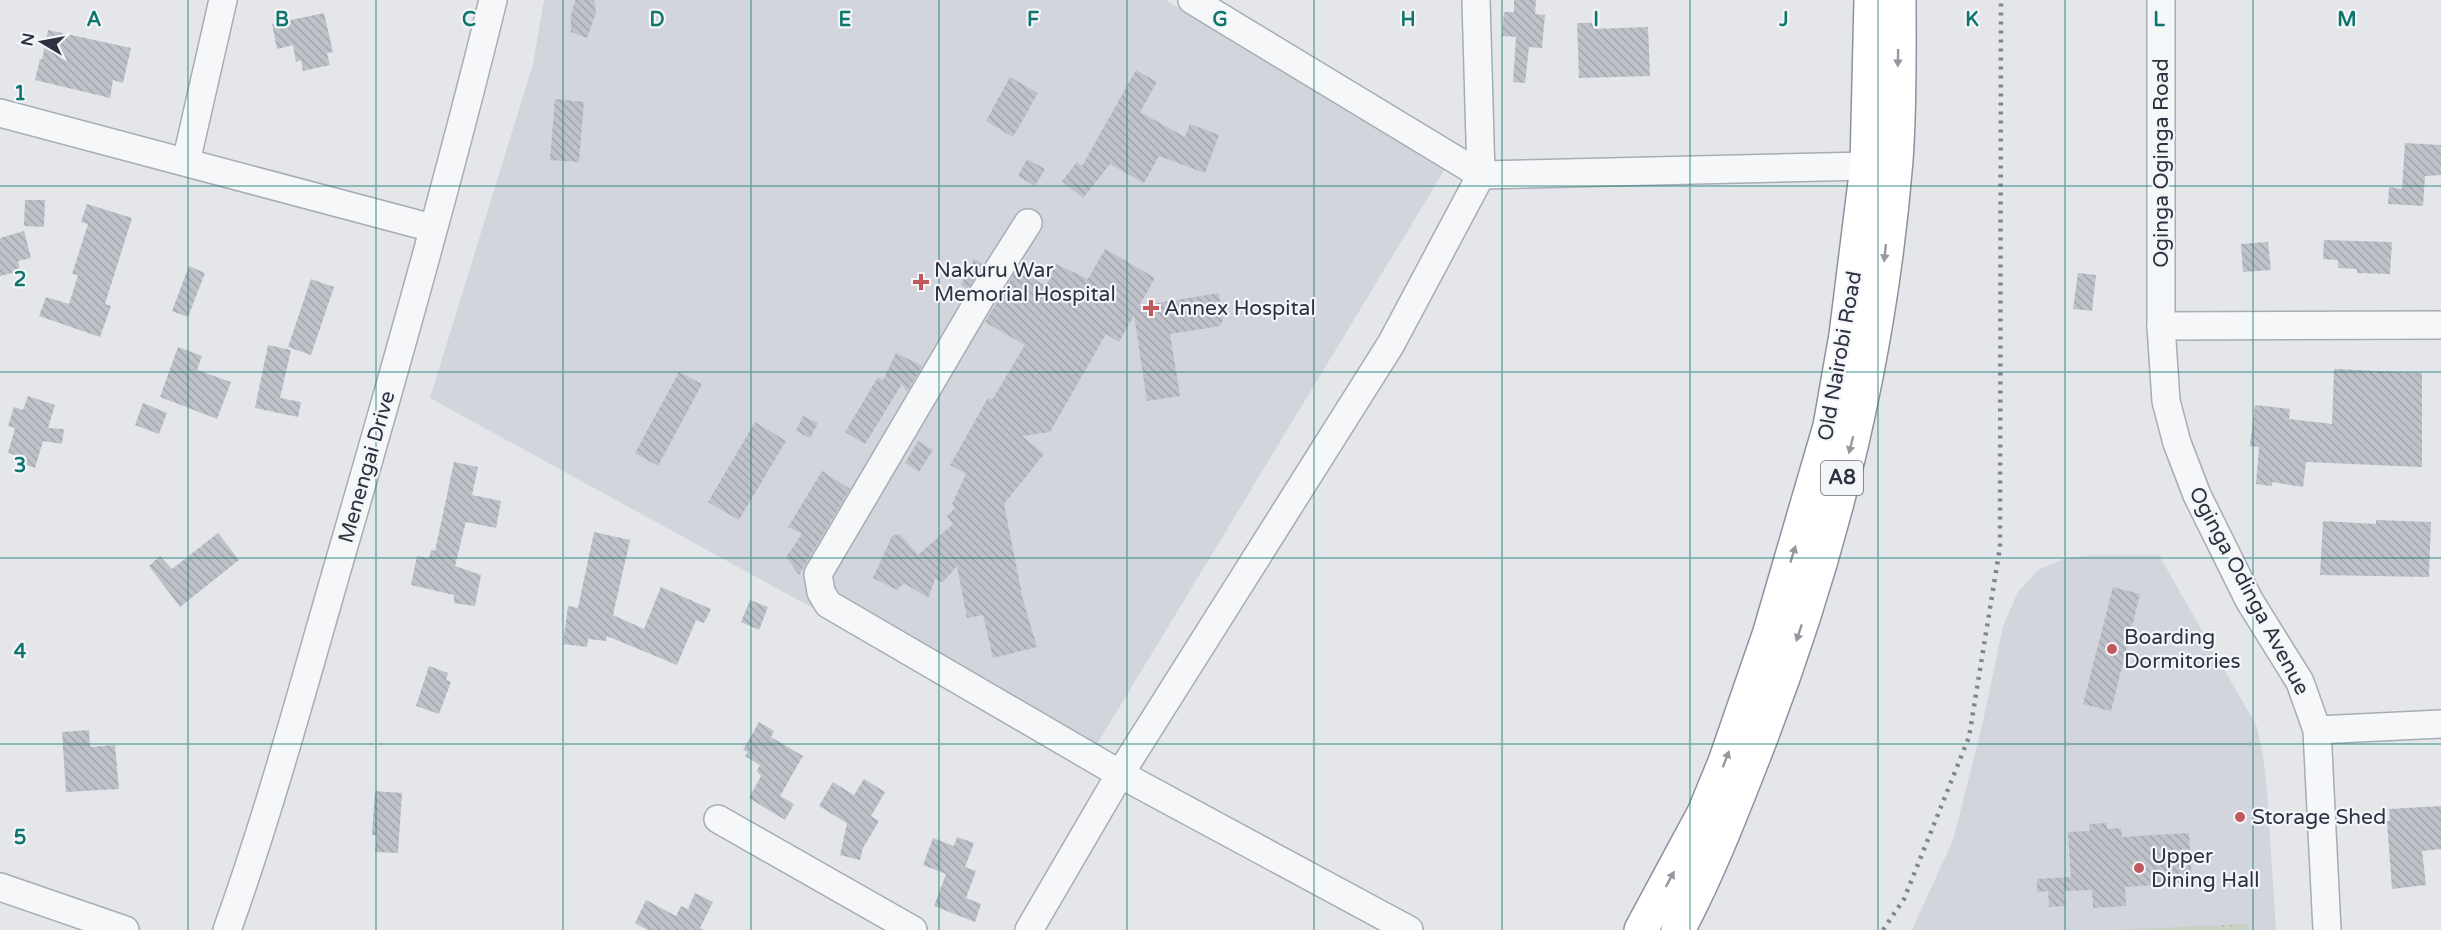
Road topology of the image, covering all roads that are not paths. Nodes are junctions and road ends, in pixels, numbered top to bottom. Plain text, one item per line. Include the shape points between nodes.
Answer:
1 (223, 0) edge
2 (493, 0) edge
3 (1192, 0) edge
4 (1476, 0) edge
5 (1871, 0) edge
6 (1899, 0) edge
7 (2161, 0) edge
8 (0, 113) edge
9 (186, 162) junction
10 (1867, 166) junction
11 (1481, 175) junction
12 (1028, 223) dead end
13 (432, 228) junction
14 (2441, 325) edge
15 (2161, 326) junction
16 (2441, 724) edge
17 (2318, 730) junction
18 (1120, 774) junction
19 (718, 819) dead end
20 (0, 887) edge
21 (125, 930) edge
22 (227, 930) edge
23 (913, 930) edge
24 (1029, 930) edge
25 (1409, 930) edge
26 (1641, 930) edge
27 (1678, 930) edge
28 (2327, 930) edge

1 - 9 street
2 - 13 street, Menengai Drive
3 - 11 street
4 - 11 street
5 - 10 highway, Old Nairobi Road / A8
6 -> 27 highway, Old Nairobi Road / A8 via 1896,159 1872,352 1853,437 1809,602 1782,683 1719,841
7 - 15 street, Oginga Oginga Road
8 - 9 street
9 - 13 street
10 - 11 street
26 -> 10 highway, Old Nairobi Road / A8 via 1704,813 1725,762 1803,521 1830,426 1846,335
11 - 18 street via 1391,344
12 - 18 street via 818,573 821,592 828,604
13 - 22 street, Menengai Drive via 394,374 259,841
14 - 15 street
15 - 17 street, Oginga Odinga Avenue via 2166,401 2197,495 2249,600 2300,682
16 - 17 street
17 - 28 street, Oginga Odinga Avenue
18 - 24 street
18 - 25 street
19 - 23 street
20 - 21 street

